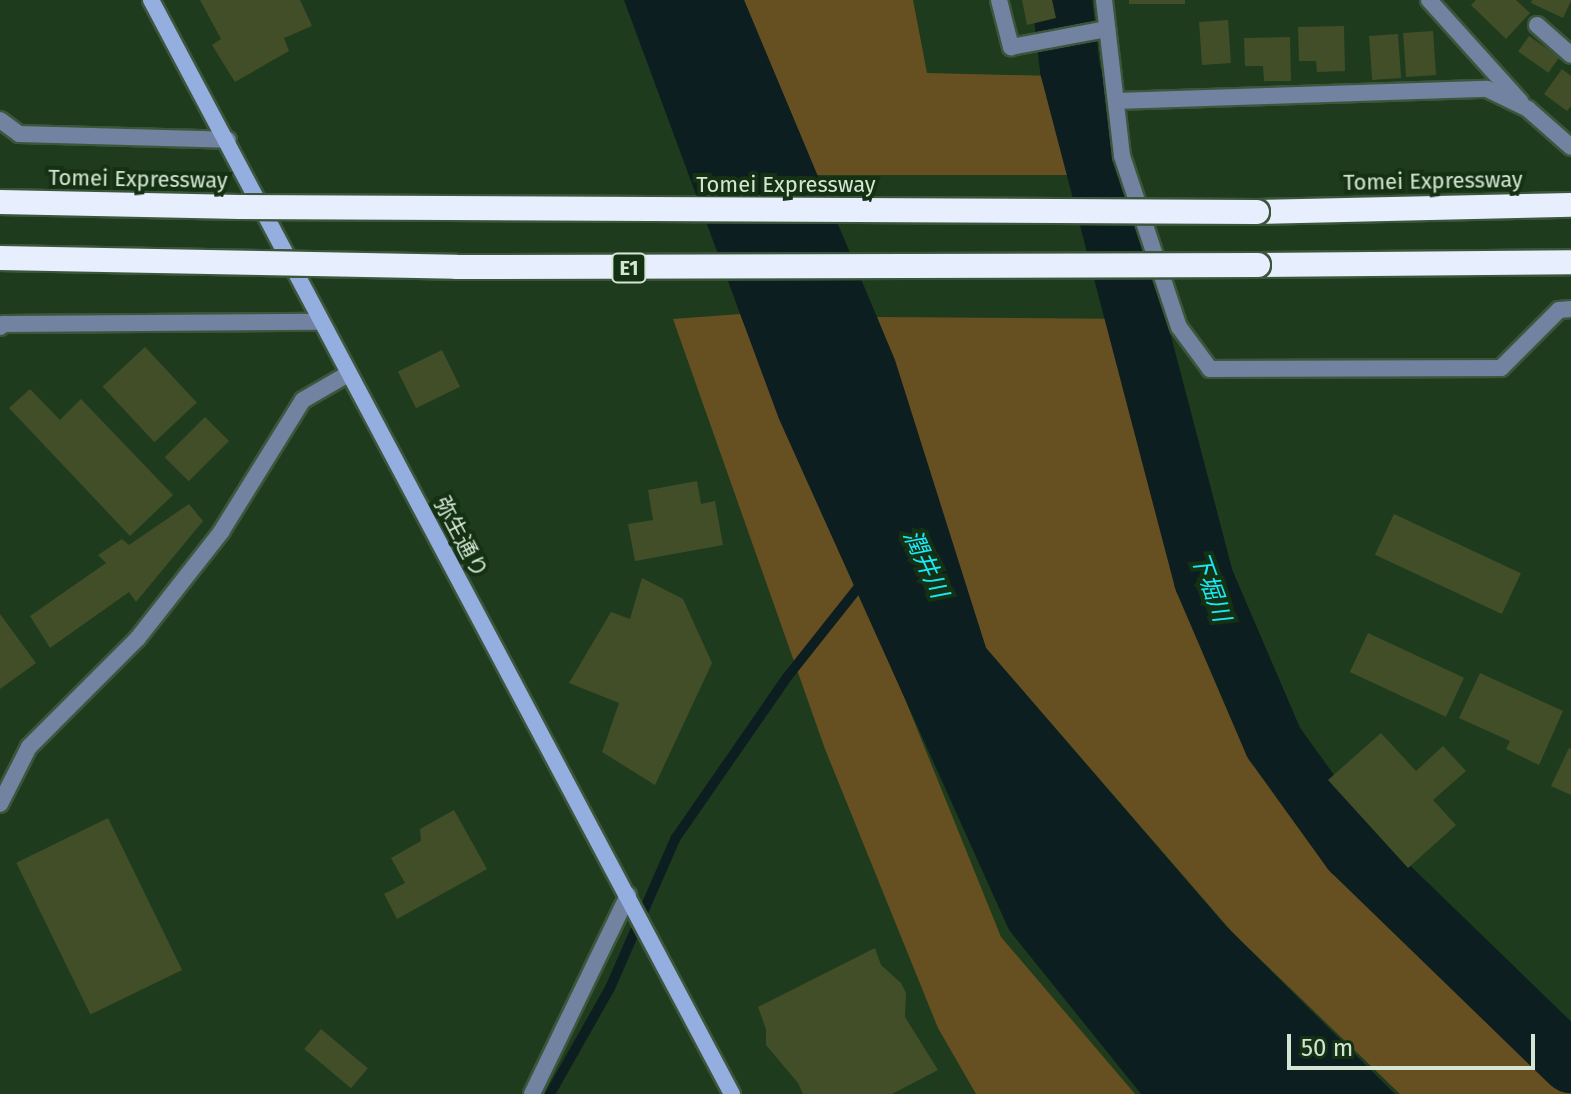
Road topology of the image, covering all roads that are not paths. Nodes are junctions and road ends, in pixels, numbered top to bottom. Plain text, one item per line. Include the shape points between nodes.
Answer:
1 (151, 0) edge
2 (999, 0) edge
3 (1104, 0) edge
4 (1429, 0) edge
5 (1537, 25) dead end
6 (1100, 30) junction
7 (1571, 55) edge
8 (1116, 101) junction
9 (1528, 109) junction
10 (0, 120) edge
11 (228, 140) junction
12 (1571, 147) edge
13 (0, 202) edge
14 (1571, 205) edge
15 (0, 258) edge
16 (1571, 262) edge
17 (1571, 309) edge
18 (320, 322) junction
19 (0, 327) edge
20 (348, 374) junction
21 (0, 804) edge
22 (628, 895) junction
23 (532, 1094) edge
24 (732, 1094) edge

1 - 11 street, 弥生通り
2 - 6 street via 1011,47
3 - 6 street
4 - 9 street
5 - 7 street
6 - 8 street
8 - 9 street via 1487,89
8 - 17 street via 1122,156 1179,327 1210,369 1501,368 1559,310
9 - 12 street
10 - 11 street via 19,134
11 - 18 street, 弥生通り
13 - 14 highway, Tomei Expressway, bridge via 1257,212
15 - 16 highway, E1, bridge via 456,267
18 - 19 street
18 - 20 street, 弥生通り
20 - 21 street via 303,400 221,532 138,638 29,747
20 - 22 street, 弥生通り
22 - 23 street
22 - 24 street, 弥生通り

